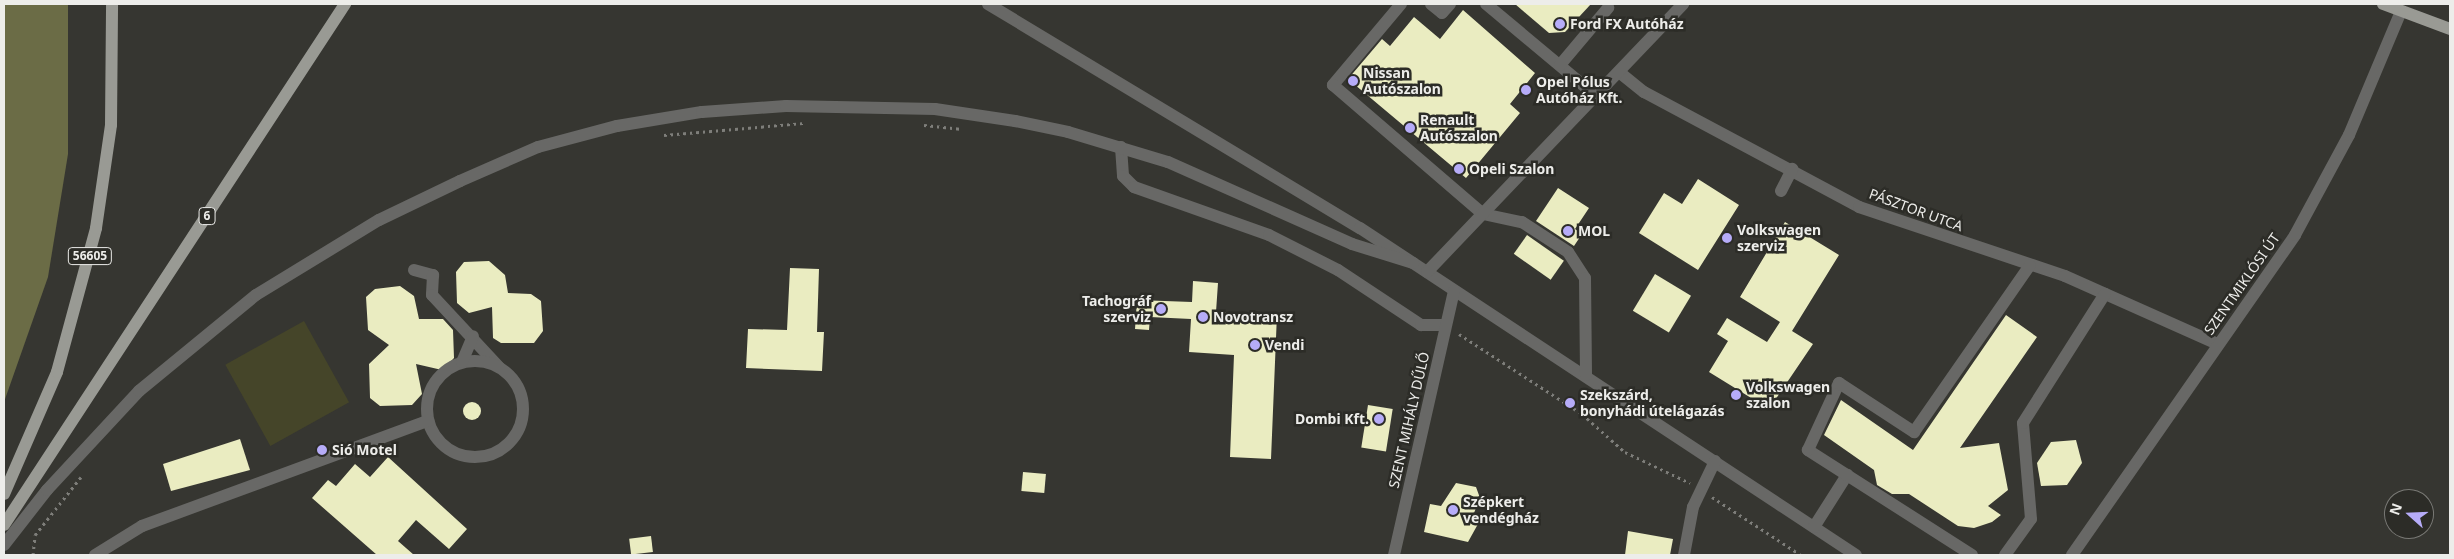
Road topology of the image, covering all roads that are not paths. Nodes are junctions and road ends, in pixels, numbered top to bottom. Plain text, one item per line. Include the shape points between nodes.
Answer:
1 (112, 4) edge
2 (345, 4) edge
3 (988, 4) edge
4 (1401, 4) edge
5 (1431, 4) edge
6 (1450, 4) edge
7 (1486, 4) edge
8 (1683, 4) edge
9 (2383, 4) edge
10 (1608, 8) dead end
11 (2401, 11) junction
12 (2450, 29) edge
13 (1560, 65) junction
14 (1619, 72) junction
15 (1596, 96) junction
16 (1121, 147) junction
17 (1792, 169) junction
18 (1782, 190) dead end
19 (1483, 214) junction
20 (1413, 263) junction
21 (2030, 265) junction
22 (414, 270) dead end
23 (1427, 272) junction
24 (1454, 291) junction
25 (2105, 294) junction
26 (1445, 325) junction
27 (473, 336) junction
28 (2218, 344) junction
29 (462, 362) junction
30 (498, 367) junction
31 (1586, 375) junction
32 (428, 422) junction
33 (1715, 461) junction
34 (1847, 475) junction
35 (4, 494) edge
36 (4, 526) edge
37 (1814, 527) junction
38 (4, 546) edge
39 (95, 555) edge
40 (1394, 555) edge
41 (1684, 555) edge
42 (1856, 555) edge
43 (1972, 555) edge
44 (2005, 555) edge
45 (2072, 555) edge

1 - 35 main road, 56605 via 111,126 96,228 58,372
2 - 36 main road, 6
3 - 20 street via 1280,178
4 - 19 street via 1333,85
5 - 6 street via 1442,13
7 - 13 street
8 - 14 street
9 - 11 main road
10 - 13 street
11 - 12 main road
11 - 28 street, SZENTMIKLÓSI ÚT via 2322,189
13 - 15 street
14 - 15 street
14 - 17 street, PÁSZTOR UTCA via 1644,92
15 - 19 street
16 - 20 street via 1239,191 1352,244
16 - 26 street via 1123,176 1134,187 1269,236 1338,270 1421,325
16 - 38 street via 1015,121 936,109 861,106 702,112 617,126 538,147 379,220 256,295 139,392 47,490
17 - 18 street
17 - 21 street, PÁSZTOR UTCA via 1868,210
19 - 23 street
19 - 31 street via 1522,222 1568,252 1585,278
20 - 23 street
21 - 25 street, PÁSZTOR UTCA
21 - 34 street via 1914,432 1839,383 1808,450
22 - 27 street via 433,275 432,295
23 - 24 street
24 - 26 street, SZENT MIHÁLY DŰLŐ
24 - 31 street
25 - 28 street, PÁSZTOR UTCA
25 - 44 street via 2023,422 2031,519
26 - 40 street, SZENT MIHÁLY DŰLŐ
27 - 29 street
27 - 30 street
28 - 45 street, SZENTMIKLÓSI ÚT
29 - 30 street via 481,360
29 - 32 street via 445,370 433,385 427,403
30 - 32 street via 513,379 522,405 516,432 504,447 488,455 460,454 436,438
31 - 33 street
32 - 39 street via 142,526
33 - 37 street
33 - 41 street via 1693,507
34 - 37 street
34 - 43 street
37 - 42 street

